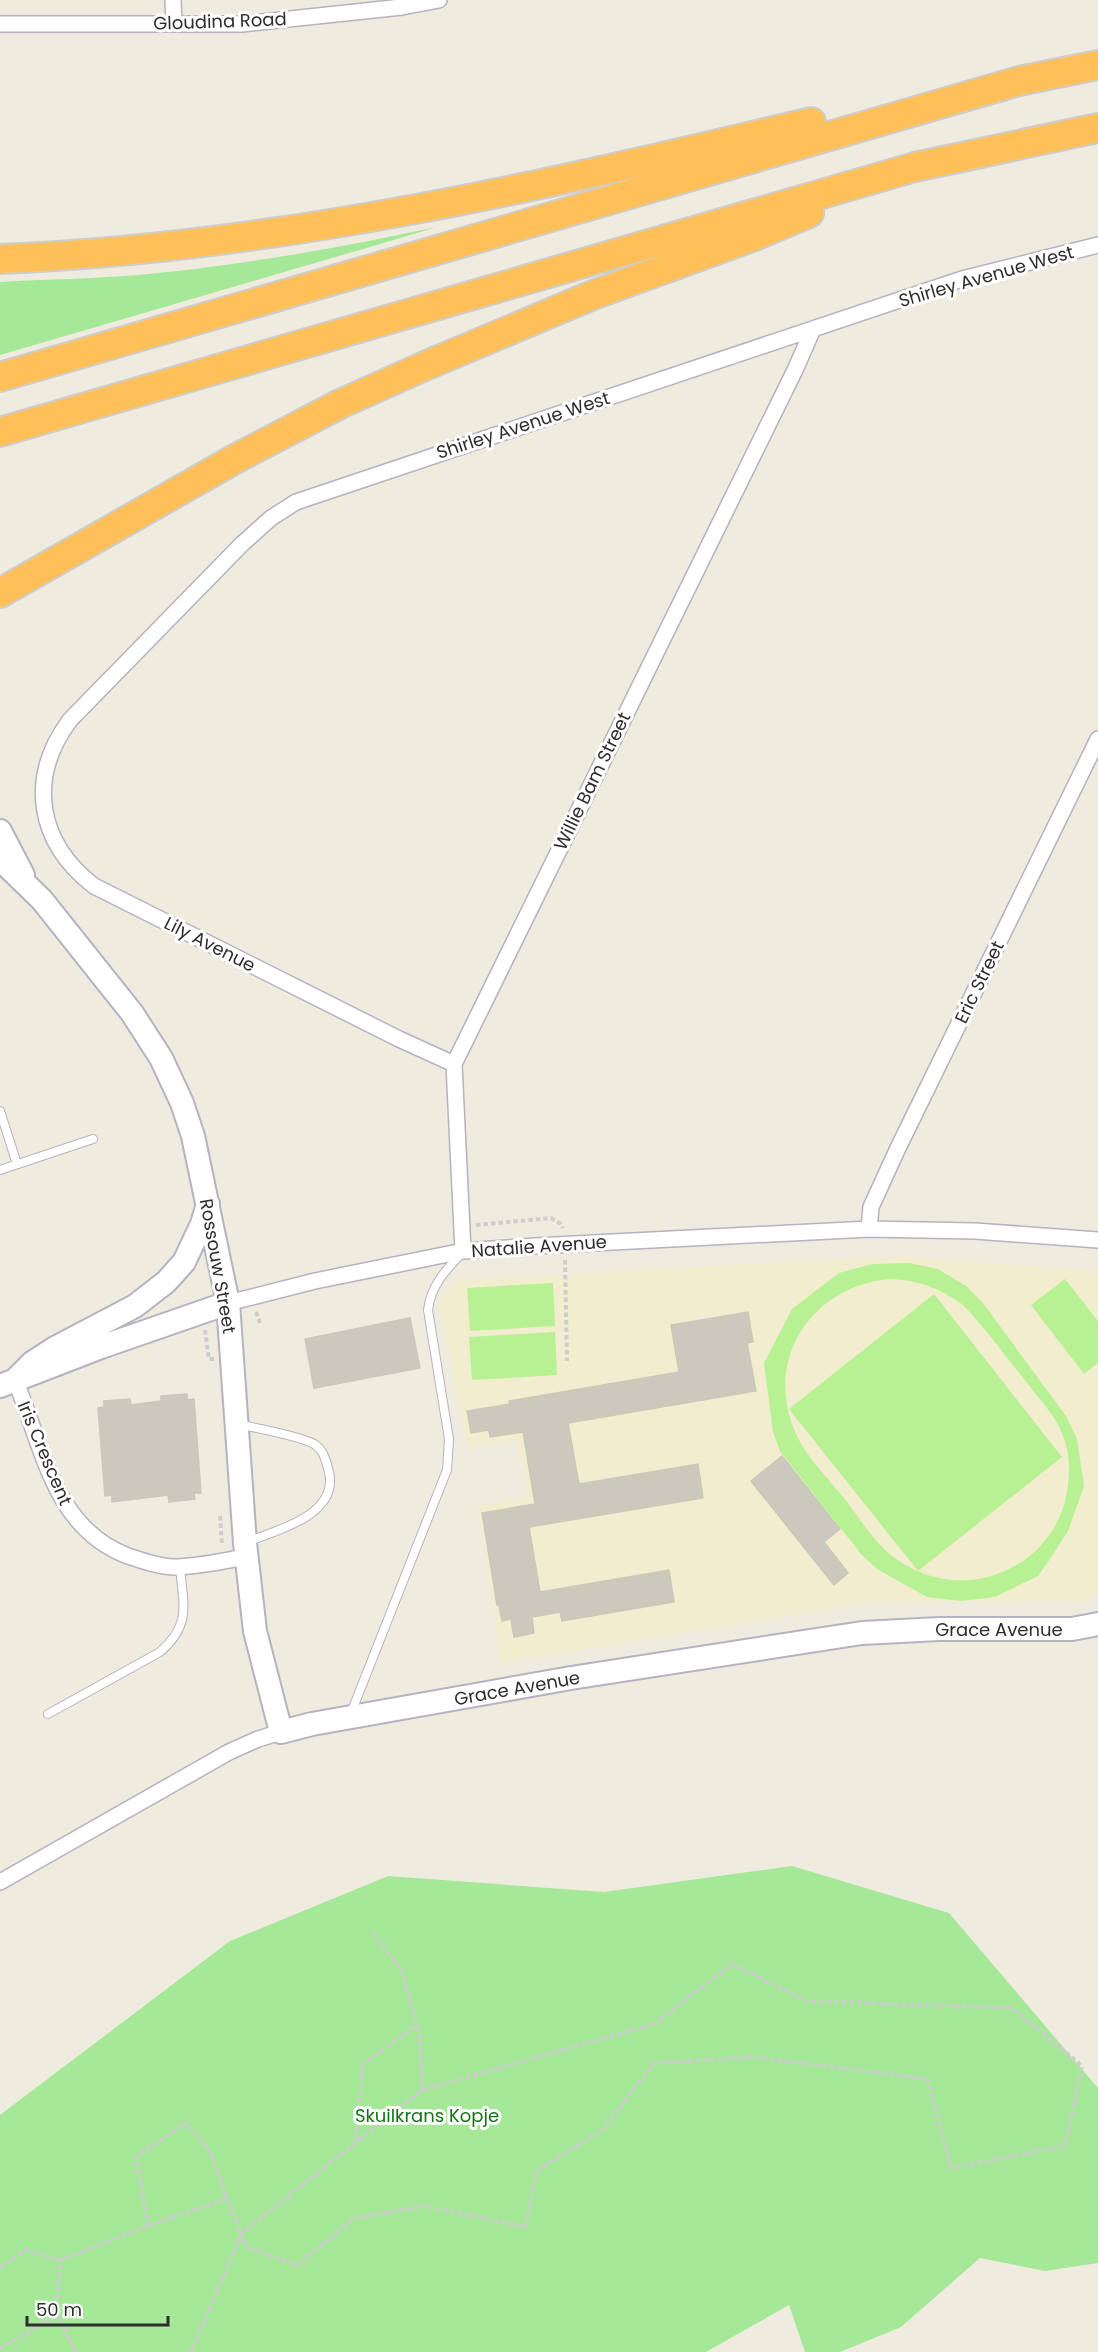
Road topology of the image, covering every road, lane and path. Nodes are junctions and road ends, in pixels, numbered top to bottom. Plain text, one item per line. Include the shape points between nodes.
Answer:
1 (173, 0) edge
2 (439, 0) edge
3 (0, 24) edge
4 (174, 24) junction
5 (1098, 65) edge
6 (1019, 81) junction
7 (1098, 128) edge
8 (915, 167) junction
9 (1098, 246) edge
10 (0, 260) edge
11 (813, 329) junction
12 (0, 377) edge
13 (0, 432) edge
14 (0, 593) edge
15 (1098, 739) edge
16 (48, 762) joint
17 (0, 831) edge
18 (0, 859) edge
19 (27, 884) junction
20 (454, 1064) junction
21 (0, 1111) edge
22 (93, 1139) dead end
23 (17, 1164) junction
24 (0, 1170) edge
25 (208, 1204) junction
26 (477, 1225) dead end
27 (869, 1229) junction
28 (563, 1232) dead end
29 (1098, 1240) edge
30 (463, 1251) junction
31 (565, 1257) dead end
32 (228, 1303) junction
33 (567, 1361) dead end
34 (8, 1383) edge
35 (237, 1424) junction
36 (245, 1550) junction
37 (180, 1567) junction
38 (1098, 1624) edge
39 (1072, 1629) junction
40 (1098, 1634) edge
41 (48, 1714) dead end
42 (349, 1718) junction
43 (281, 1732) junction
44 (0, 1882) edge
45 (373, 1933) dead end
46 (417, 2025) junction
47 (422, 2090) junction
48 (356, 2142) junction
49 (228, 2198) junction
50 (148, 2226) junction
51 (242, 2233) junction
52 (60, 2260) junction
53 (0, 2268) edge
54 (57, 2315) junction
55 (0, 2349) edge
56 (76, 2352) edge
57 (191, 2352) edge

1 - 4 street
2 - 4 street, Gloudina Road via 242,24
3 - 4 street, Gloudina Road
5 - 6 highway
6 - 10 highway via 868,109 436,206 270,235
6 - 12 highway
7 - 8 highway
8 - 13 highway
8 - 14 highway via 752,237 593,295 340,404
9 - 11 street, Shirley Avenue West via 962,279
11 - 16 street, Shirley Avenue West via 296,502 242,544 103,684 59,734
11 - 20 street, Willie Bam Street
15 - 27 street, Eric Street via 898,1148 871,1207
16 - 20 street, Lily Avenue via 43,789 49,831 72,867 94,886
17 - 19 street, Rossouw Street
18 - 19 street, Rossouw Street
19 - 25 street, Rossouw Street via 121,998 161,1058 182,1103 198,1152
20 - 30 street, Willie Bam Street
21 - 23 lane
22 - 23 lane
23 - 24 lane
25 - 32 street, Rossouw Street
25 - 34 street via 184,1262 166,1282 135,1306 55,1348
26 - 28 path via 551,1218 561,1224
27 - 29 street, Natalie Avenue via 975,1231
27 - 30 street, Natalie Avenue
30 - 32 street, Natalie Avenue
30 - 42 lane via 429,1296 449,1439 447,1470
31 - 33 path
32 - 34 street, Natalie Avenue
32 - 35 street, Rossouw Street
34 - 37 street, Iris Crescent via 61,1499 75,1518 98,1540 121,1553
35 - 36 street, Rossouw Street
35 - 36 lane via 314,1444 324,1454 330,1479 323,1504 301,1521
36 - 37 street, Iris Crescent
36 - 43 street, Rossouw Street via 255,1631
37 - 41 lane via 183,1622 172,1641 160,1652
38 - 39 street, Grace Avenue
39 - 40 street, Grace Avenue
39 - 42 street, Grace Avenue via 862,1633 571,1678
42 - 43 street, Grace Avenue
43 - 44 street, Grace Avenue via 229,1752
45 - 46 path via 402,1971
46 - 47 path
46 - 48 path via 363,2064
47 - 48 path
47 - 51 path via 654,2024 732,1964 807,2001 1012,2008 1082,2066 1065,2146 951,2169 927,2079 754,2057 654,2063 602,2131 537,2170 525,2227 425,2206 355,2218 297,2265 246,2247
48 - 51 path
49 - 50 path
49 - 50 path via 209,2149 186,2123 136,2157
49 - 51 path
50 - 52 path
51 - 57 path
52 - 53 path via 25,2250
52 - 54 path
54 - 55 path
54 - 56 path

